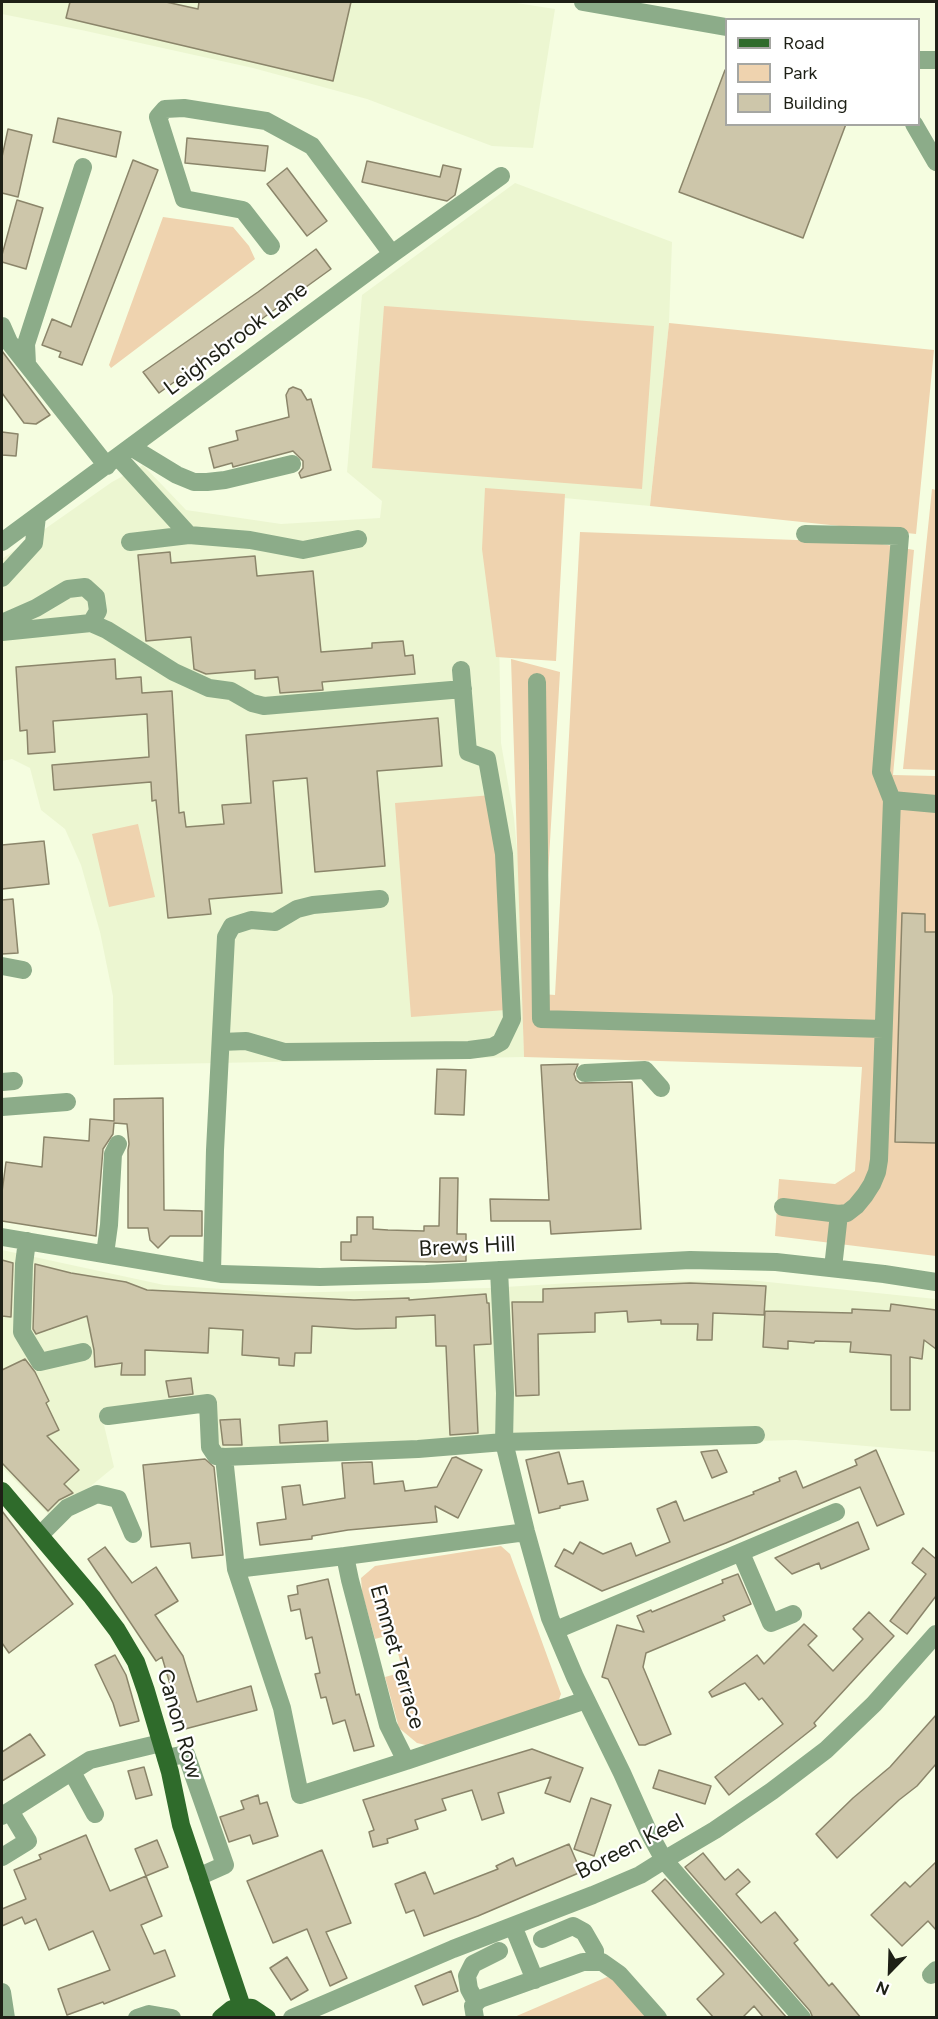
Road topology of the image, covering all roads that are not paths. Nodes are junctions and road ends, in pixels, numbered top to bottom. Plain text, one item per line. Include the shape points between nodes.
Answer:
1 (583, 2) edge
2 (725, 27) edge
3 (920, 60) edge
4 (936, 60) edge
5 (915, 126) edge
6 (936, 162) edge
7 (83, 167) dead end
8 (501, 176) dead end
9 (271, 246) dead end
10 (392, 254) junction
11 (2, 326) edge
12 (27, 364) junction
13 (119, 457) junction
14 (292, 464) dead end
15 (37, 516) junction
16 (805, 534) dead end
17 (189, 536) junction
18 (358, 539) dead end
19 (130, 542) dead end
20 (2, 543) edge
21 (2, 578) edge
22 (2, 623) edge
23 (91, 623) junction
24 (2, 632) edge
25 (461, 670) dead end
26 (537, 682) dead end
27 (463, 689) junction
28 (892, 800) junction
29 (936, 804) edge
30 (380, 899) dead end
31 (2, 966) edge
32 (23, 970) dead end
33 (884, 1029) junction
34 (220, 1042) junction
35 (585, 1073) dead end
36 (662, 1088) dead end
37 (67, 1102) dead end
38 (2, 1107) edge
39 (118, 1144) dead end
40 (783, 1208) dead end
41 (838, 1214) junction
42 (2, 1237) edge
43 (27, 1241) junction
44 (105, 1254) junction
45 (833, 1268) junction
46 (499, 1270) junction
47 (212, 1272) junction
48 (936, 1282) edge
49 (83, 1352) dead end
50 (108, 1416) dead end
51 (756, 1435) dead end
52 (504, 1442) junction
53 (224, 1457) junction
54 (2, 1491) edge
55 (836, 1512) dead end
56 (526, 1532) junction
57 (133, 1534) dead end
58 (40, 1535) junction
59 (741, 1553) junction
60 (345, 1556) junction
61 (236, 1569) junction
62 (793, 1614) dead end
63 (556, 1630) junction
64 (936, 1634) edge
65 (586, 1700) junction
66 (163, 1751) junction
67 (406, 1761) junction
68 (72, 1772) junction
69 (6, 1814) edge
70 (95, 1814) dead end
71 (2, 1857) edge
72 (664, 1860) junction
73 (198, 1877) junction
74 (513, 1926) junction
75 (542, 1939) dead end
76 (499, 1951) dead end
77 (595, 1962) junction
78 (535, 1980) junction
79 (2, 1992) edge
80 (242, 2007) junction
81 (476, 2010) edge
82 (6, 2018) edge
83 (136, 2018) edge
84 (172, 2018) edge
85 (221, 2018) edge
86 (267, 2018) edge
87 (292, 2018) edge
88 (658, 2018) edge
89 (802, 2018) edge

1 - 2 street
3 - 4 street
5 - 6 street
7 - 12 street via 26,344
8 - 10 street, Leighsbrook Lane
9 - 10 street via 243,210 184,199 158,117 165,109 184,108 266,121 312,146
10 - 13 street, Leighsbrook Lane
11 - 12 street
12 - 13 street
13 - 14 street via 194,482 225,480
13 - 15 street, Leighsbrook Lane
13 - 17 street
15 - 20 street, Leighsbrook Lane
15 - 21 street via 34,543
16 - 28 street via 900,536 881,772
17 - 18 street via 250,540 303,550
17 - 19 street
22 - 23 street via 68,590 85,586 96,597 98,611
23 - 24 street
23 - 27 street via 174,672 209,688 231,690 264,706
25 - 27 street
26 - 33 street via 541,1019
27 - 34 street via 468,752 487,759 504,854 512,1019 501,1042 470,1050 284,1052 246,1041
28 - 29 street
28 - 33 street
30 - 34 street via 313,905 275,922 251,920 232,926 226,937
31 - 32 street
33 - 41 street via 877,1172 856,1206
34 - 47 street
35 - 36 street via 645,1070
37 - 38 street
39 - 44 street via 112,1154
40 - 41 street
41 - 45 street
42 - 43 street, Brews Hill
43 - 44 street, Brews Hill
43 - 49 street via 22,1332 40,1362
44 - 47 street, Brews Hill
45 - 46 street, Brews Hill via 690,1260
45 - 48 street, Brews Hill
46 - 47 street, Brews Hill via 320,1277
46 - 52 street
50 - 53 street via 208,1403 210,1447 216,1456
51 - 52 street
52 - 53 street
52 - 56 street
53 - 61 street
54 - 58 main road, Canon Row
55 - 59 street
56 - 60 street, Emmet Terrace
56 - 63 street
57 - 58 street via 118,1499 96,1494 67,1508
58 - 66 main road, Canon Row via 117,1630 136,1662
59 - 62 street via 771,1623
59 - 63 street
60 - 61 street
60 - 67 street, Emmet Terrace via 388,1725
61 - 67 street via 282,1708 300,1796
63 - 65 street
64 - 72 street, Boreen Keel via 874,1704 826,1750 715,1830
65 - 67 street, Emmet Terrace
65 - 72 street
66 - 68 street via 90,1760
66 - 73 main road, Canon Row
66 - 73 street via 186,1754 225,1864
68 - 69 street
68 - 70 street
69 - 71 street via 28,1841
72 - 74 street, Boreen Keel via 640,1875
72 - 89 street
73 - 80 main road, Canon Row
74 - 78 street
74 - 87 street, Boreen Keel
75 - 77 street via 573,1926 584,1932
76 - 81 street via 473,1964 467,1976
77 - 78 street via 583,1962
77 - 88 street via 602,1962 619,1974
78 - 81 street via 480,1999
79 - 82 street
80 - 85 main road
80 - 86 main road via 252,2008
83 - 84 street via 149,2014

